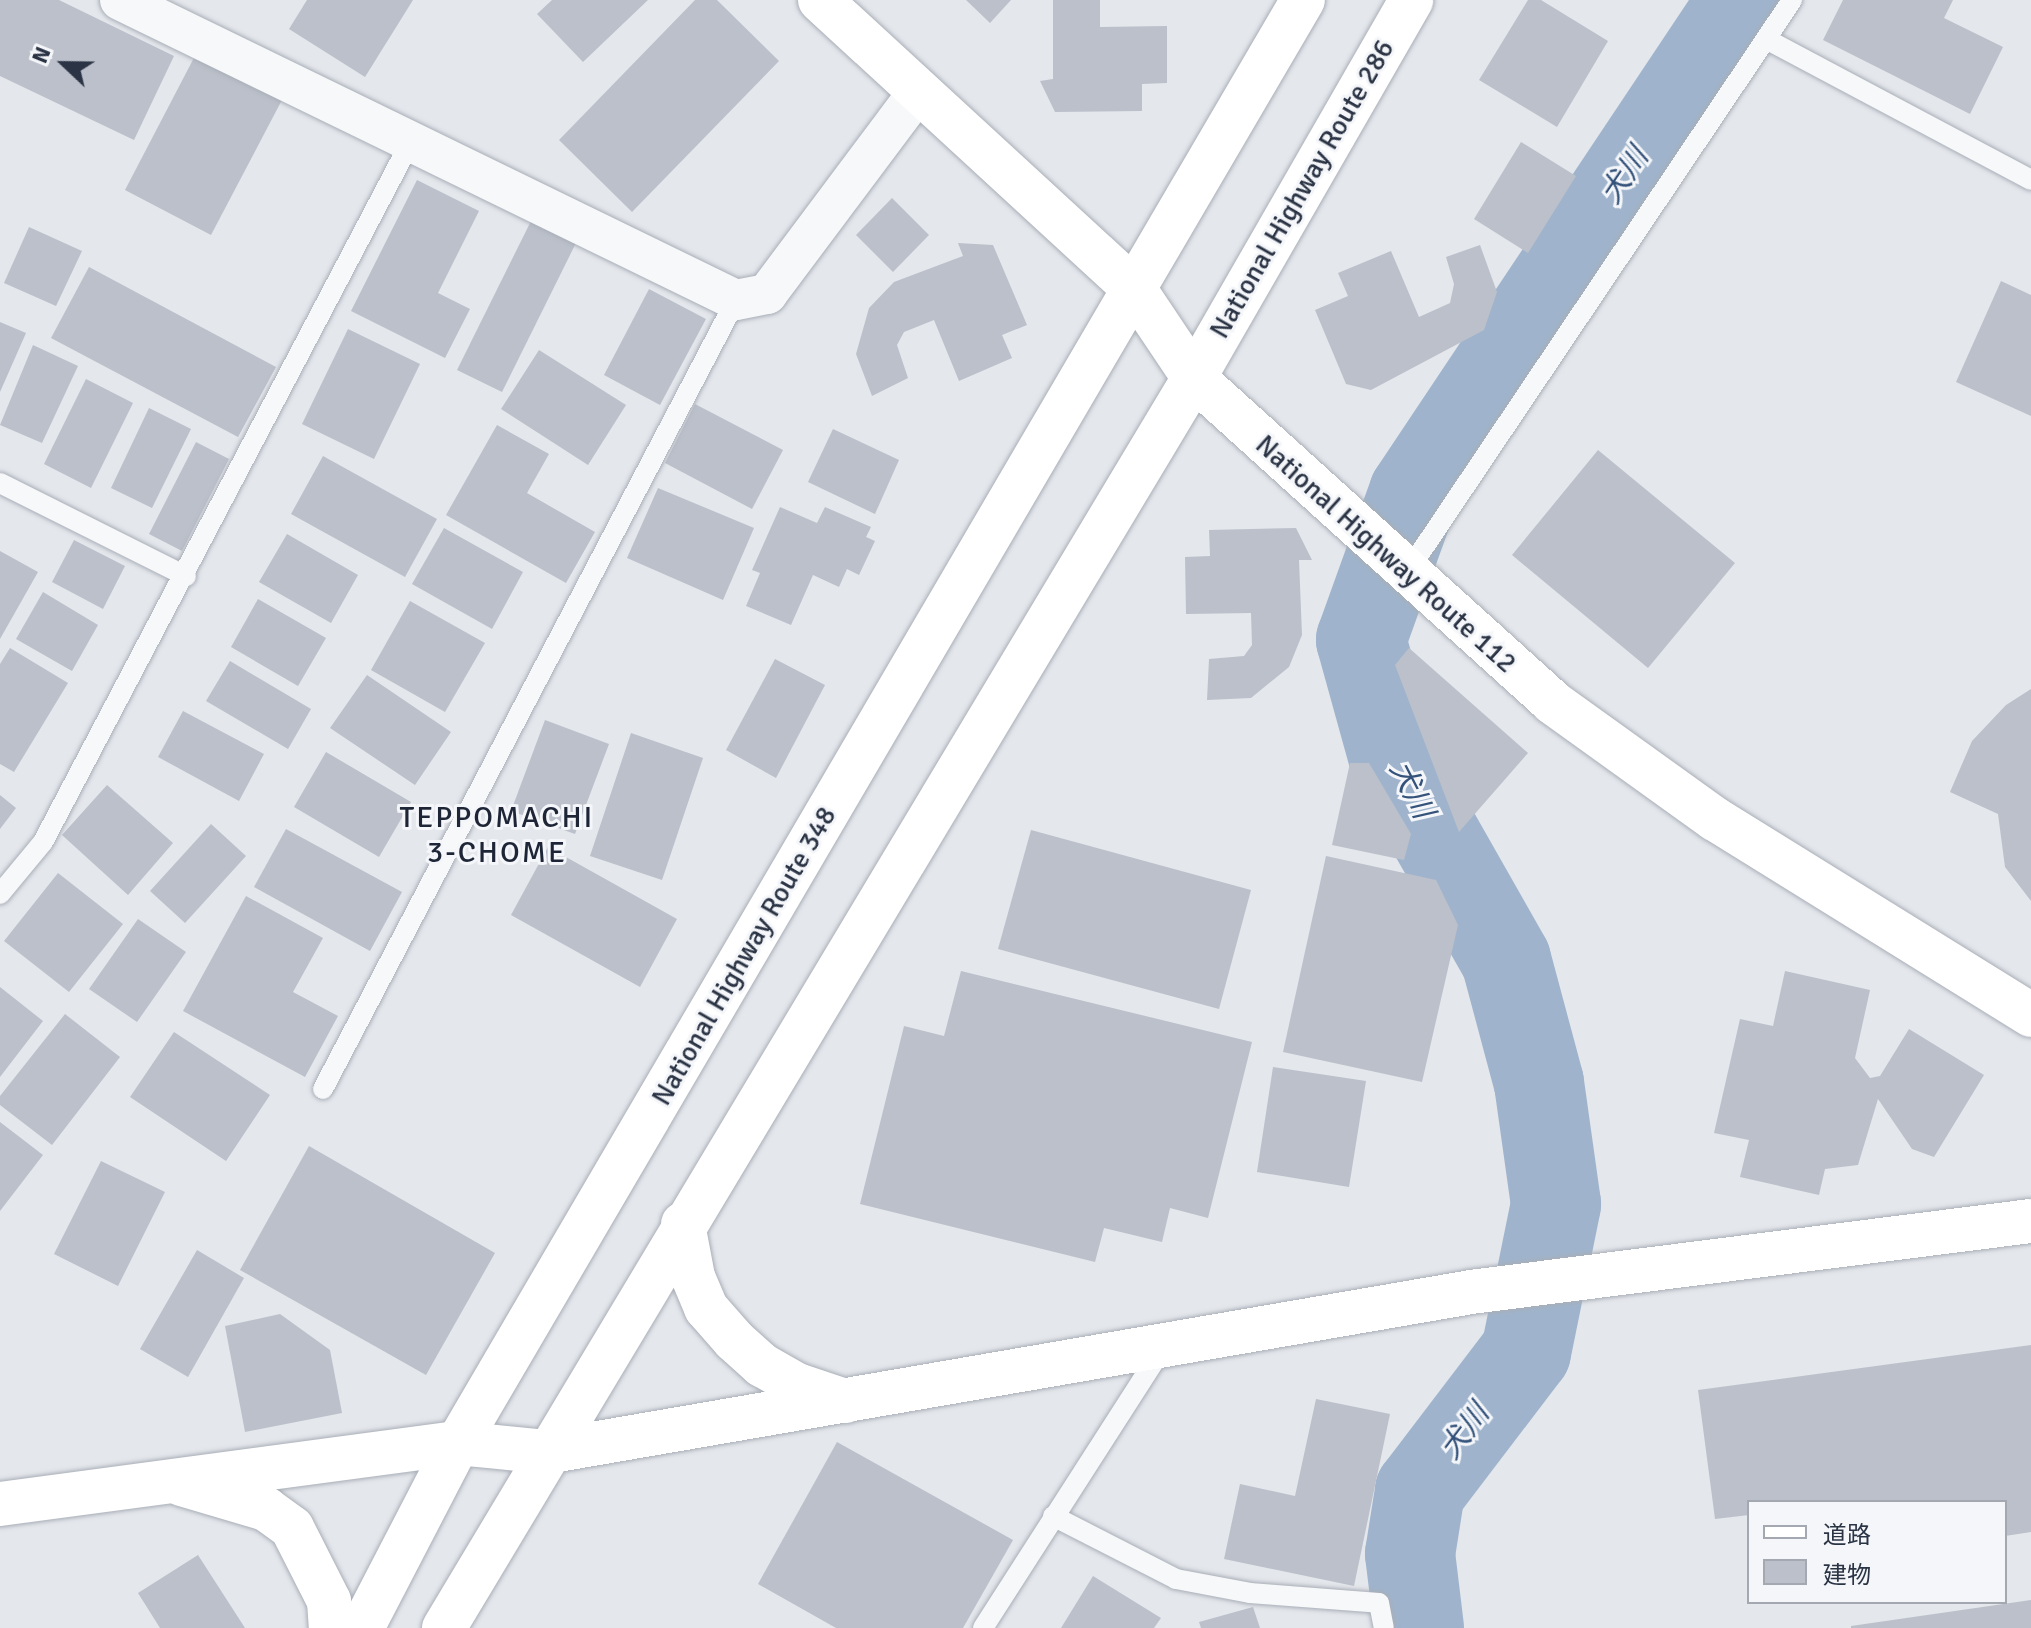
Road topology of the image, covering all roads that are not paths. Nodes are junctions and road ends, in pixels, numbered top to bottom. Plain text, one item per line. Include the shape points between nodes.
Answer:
1 (120, 0) edge
2 (820, 0) edge
3 (1303, 0) edge
4 (1411, 0) edge
5 (1792, 0) edge
6 (1768, 40) junction
7 (918, 92) junction
8 (411, 141) junction
9 (2031, 180) edge
10 (1135, 290) junction
11 (736, 300) junction
12 (1194, 378) junction
13 (0, 483) edge
14 (1406, 574) junction
15 (186, 576) junction
16 (0, 894) edge
17 (2031, 1015) edge
18 (323, 1089) dead end
19 (2031, 1221) edge
20 (683, 1224) junction
21 (1168, 1341) junction
22 (849, 1402) junction
23 (458, 1443) junction
24 (546, 1452) junction
25 (163, 1479) junction
26 (0, 1504) edge
27 (1053, 1516) junction
28 (331, 1628) edge
29 (362, 1628) edge
30 (444, 1628) edge
31 (983, 1628) edge
32 (1384, 1628) edge

1 - 8 street
2 - 7 main road, National Highway Route 112
3 - 10 main road
4 - 12 main road, National Highway Route 286
5 - 6 lane
6 - 9 lane
6 - 14 lane
7 - 10 main road, National Highway Route 112
7 - 11 street via 767,294
8 - 11 street
8 - 15 lane
10 - 12 main road, National Highway Route 112
10 - 23 main road, National Highway Route 348
11 - 18 lane
12 - 14 main road, National Highway Route 112
12 - 20 main road
13 - 15 lane
14 - 17 main road, National Highway Route 112 via 1552,702 1715,819
15 - 16 lane via 43,842
19 - 21 main road via 1612,1272
20 - 22 main road via 693,1277 706,1308 734,1340 762,1365 797,1385
20 - 24 main road
21 - 22 main road
21 - 27 lane
22 - 24 main road
23 - 24 main road
23 - 25 main road
23 - 29 main road, National Highway Route 348
24 - 30 main road
25 - 26 main road
25 - 28 main road via 266,1509 292,1528 329,1601
27 - 31 lane
27 - 32 lane via 1176,1579 1250,1593 1379,1603

